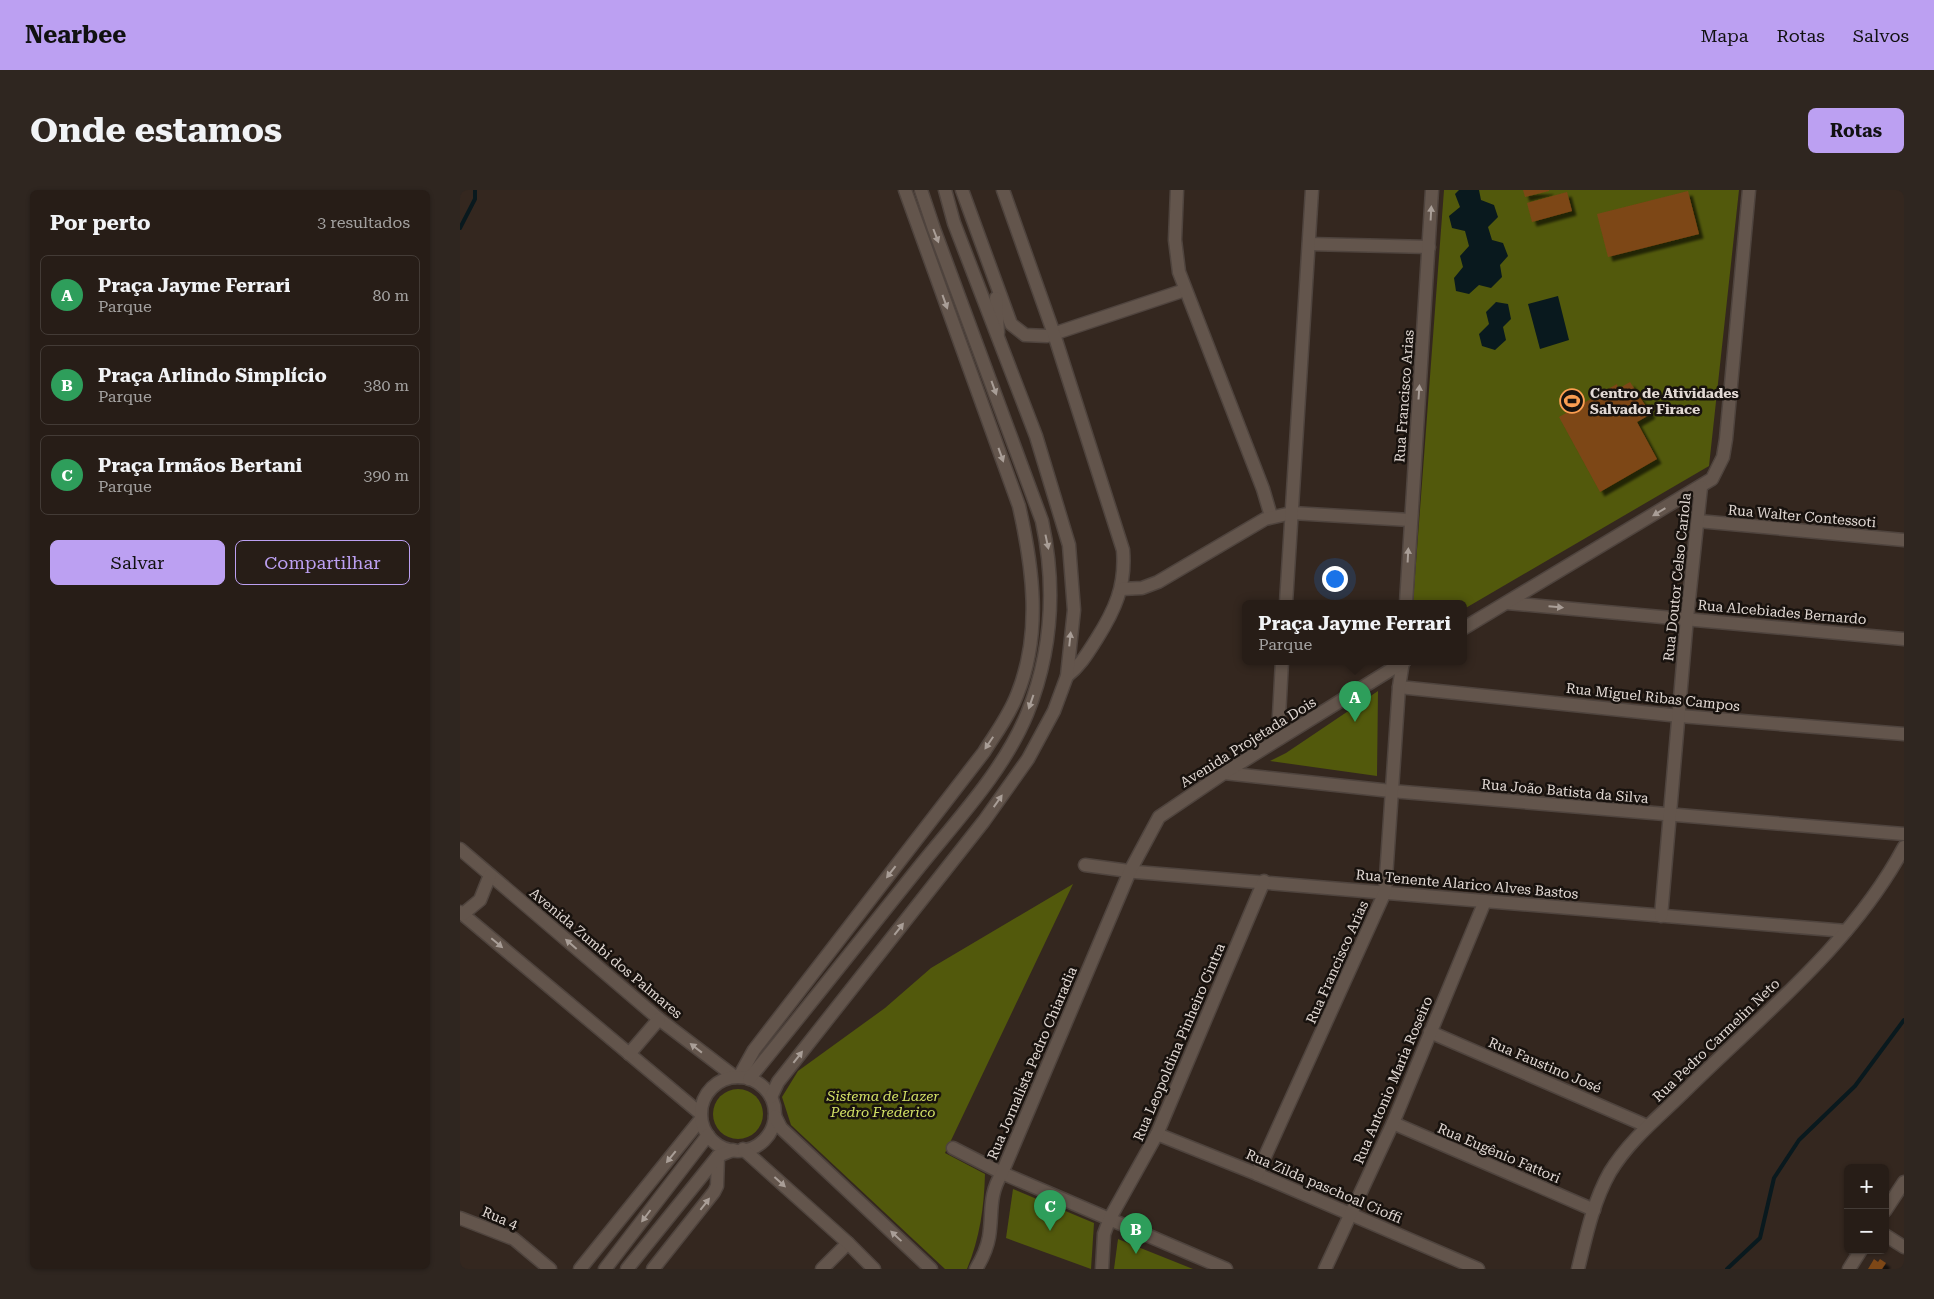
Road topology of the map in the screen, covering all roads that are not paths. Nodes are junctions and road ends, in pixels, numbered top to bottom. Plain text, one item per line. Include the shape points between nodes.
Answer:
1 (905, 190) edge
2 (921, 190) edge
3 (945, 190) edge
4 (1004, 190) edge
5 (1176, 190) edge
6 (1312, 190) edge
7 (1432, 190) edge
8 (1749, 190) edge
9 (962, 192) edge
10 (1309, 244) junction
11 (1428, 247) junction
12 (994, 280) junction
13 (1184, 290) junction
14 (998, 333) junction
15 (1054, 334) junction
16 (1701, 488) junction
17 (1292, 513) junction
18 (1272, 516) junction
19 (1410, 520) junction
20 (1698, 521) junction
21 (1904, 540) edge
22 (1122, 589) junction
23 (1286, 600) edge
24 (1406, 600) edge
25 (1507, 603) junction
26 (1687, 618) junction
27 (1467, 626) edge
28 (1904, 639) edge
29 (1282, 665) edge
30 (1398, 665) edge
31 (1403, 665) edge
32 (1066, 676) junction
33 (1399, 687) junction
34 (1680, 716) junction
35 (1904, 734) edge
36 (1280, 738) junction
37 (1224, 773) junction
38 (1391, 791) junction
39 (1672, 814) junction
40 (1904, 834) edge
41 (1904, 848) edge
42 (460, 849) edge
43 (1085, 865) dead end
44 (1130, 871) junction
45 (490, 875) junction
46 (1264, 881) junction
47 (1385, 892) junction
48 (1485, 901) junction
49 (462, 913) edge
50 (1661, 916) junction
51 (1846, 931) junction
52 (659, 1019) junction
53 (1430, 1032) junction
54 (629, 1054) junction
55 (741, 1078) junction
56 (771, 1097) junction
57 (775, 1116) junction
58 (701, 1117) junction
59 (1392, 1123) junction
60 (1647, 1126) junction
61 (1157, 1134) junction
62 (708, 1135) junction
63 (954, 1148) dead end
64 (738, 1150) junction
65 (718, 1156) junction
66 (1002, 1173) junction
67 (1257, 1174) junction
68 (1904, 1182) edge
69 (1886, 1209) edge
70 (1594, 1210) junction
71 (1351, 1213) junction
72 (460, 1218) edge
73 (1110, 1218) junction
74 (1889, 1238) edge
75 (848, 1243) junction
76 (1904, 1248) edge
77 (1858, 1254) edge
78 (550, 1269) edge
79 (580, 1269) edge
80 (605, 1269) edge
81 (627, 1269) edge
82 (653, 1269) edge
83 (822, 1269) edge
84 (874, 1269) edge
85 (931, 1269) edge
86 (976, 1269) edge
87 (1102, 1269) edge
88 (1226, 1269) edge
89 (1325, 1269) edge
90 (1478, 1269) edge
91 (1578, 1269) edge
92 (1849, 1269) edge

1 -> 55 street via 1019,506 1031,564 1031,637 1017,695 984,752 754,1050
2 -> 55 street via 1042,521 1049,553 1050,587 1050,620 1043,667 1027,715 1004,757 966,809
3 - 14 street via 954,223
4 - 15 street
5 - 13 street via 1174,240
6 - 10 street
11 -> 7 street, Rua Francisco Arias
8 - 16 street, Rua Doutor Celso Cariola via 1723,457 1712,479
9 - 12 street
10 - 11 street
10 - 17 street
19 -> 11 street, Rua Francisco Arias
12 - 14 street
12 - 15 street via 1015,329 1033,337
13 - 15 street
13 - 18 street
32 -> 14 street via 1074,610 1069,545 1036,436
15 - 22 street via 1120,536 1124,563
16 - 20 street, Rua Doutor Celso Cariola
16 -> 25 street
17 - 18 street
17 - 19 street
17 - 23 street
18 - 22 street via 1158,582 1142,588
24 -> 19 street, Rua Francisco Arias
20 - 21 street, Rua Walter Contessoti
20 - 26 street, Rua Doutor Celso Cariola
22 - 32 street via 1113,613 1078,667
25 -> 26 street, Rua Alcebiades Bernardo
25 - 27 street
26 - 28 street, Rua Alcebiades Bernardo
26 - 34 street, Rua Doutor Celso Cariola
29 - 36 street
30 - 36 street, Avenida Projetada Dois
31 - 33 street, Rua Francisco Arias
56 -> 32 street via 778,1082 984,821 1028,759 1054,711
33 - 34 street, Rua Miguel Ribas Campos
33 - 38 street, Rua Francisco Arias
34 - 35 street, Rua Miguel Ribas Campos
34 - 39 street, Rua Doutor Celso Cariola
36 - 37 street, Avenida Projetada Dois
37 - 38 street, Rua João Batista da Silva
37 - 44 street, Avenida Projetada Dois via 1159,817
38 - 39 street, Rua João Batista da Silva
38 - 47 street, Rua Francisco Arias
39 - 40 street, Rua João Batista da Silva
39 - 50 street, Rua Doutor Celso Cariola
41 - 51 street, Rua Pedro Carmelin Neto via 1888,878
42 - 45 street, Avenida Zumbi dos Palmares
43 - 44 street, Rua Tenente Alarico Alves Bastos
44 - 46 street, Rua Tenente Alarico Alves Bastos
44 - 66 street, Rua Jornalista Pedro Chiaradia
45 - 49 street via 480,900
52 -> 45 street, Avenida Zumbi dos Palmares
46 - 47 street, Rua Tenente Alarico Alves Bastos
46 - 61 street, Rua Leopoldina Pinheiro Cintra
47 - 48 street, Rua Tenente Alarico Alves Bastos
47 - 67 street, Rua Francisco Arias
48 - 50 street, Rua Tenente Alarico Alves Bastos
48 - 53 street, Rua Antonio Maria Roseiro
49 -> 54 street
50 - 51 street, Rua Tenente Alarico Alves Bastos
51 - 60 street, Rua Pedro Carmelin Neto via 1765,1015
52 - 54 street
55 -> 52 street, Avenida Zumbi dos Palmares
53 - 59 street, Rua Antonio Maria Roseiro
53 - 60 street, Rua Faustino José
54 - 58 street
55 - 56 street via 758,1083
55 - 58 street via 721,1081 714,1086 703,1101
56 - 57 street
57 - 64 street via 769,1134 762,1142 753,1148
85 -> 57 street via 781,1128
58 - 62 street
58 -> 79 street
59 - 70 street, Rua Eugênio Fattori
59 - 71 street, Rua Antonio Maria Roseiro
60 - 70 street, Rua Pedro Carmelin Neto via 1610,1172
61 - 67 street, Rua Zilda paschoal Cioffi
61 - 73 street, Rua Leopoldina Pinheiro Cintra
62 - 64 street via 723,1147
62 -> 80 street
63 - 66 street
64 - 65 street
64 -> 75 street
65 - 81 street
82 -> 65 street via 714,1192
66 - 73 street
66 - 86 street, Rua Jornalista Pedro Chiaradia via 993,1187 989,1238
67 - 71 street, Rua Zilda paschoal Cioffi
68 - 69 street
70 - 91 street, Rua Pedro Carmelin Neto
71 - 89 street, Rua Antonio Maria Roseiro
71 - 90 street, Rua Zilda paschoal Cioffi
72 - 78 street, Rua 4 via 514,1239
73 - 87 street, Rua Leopoldina Pinheiro Cintra via 1104,1234
73 - 88 street
74 - 76 street
75 - 83 street
75 - 84 street
77 - 92 street

